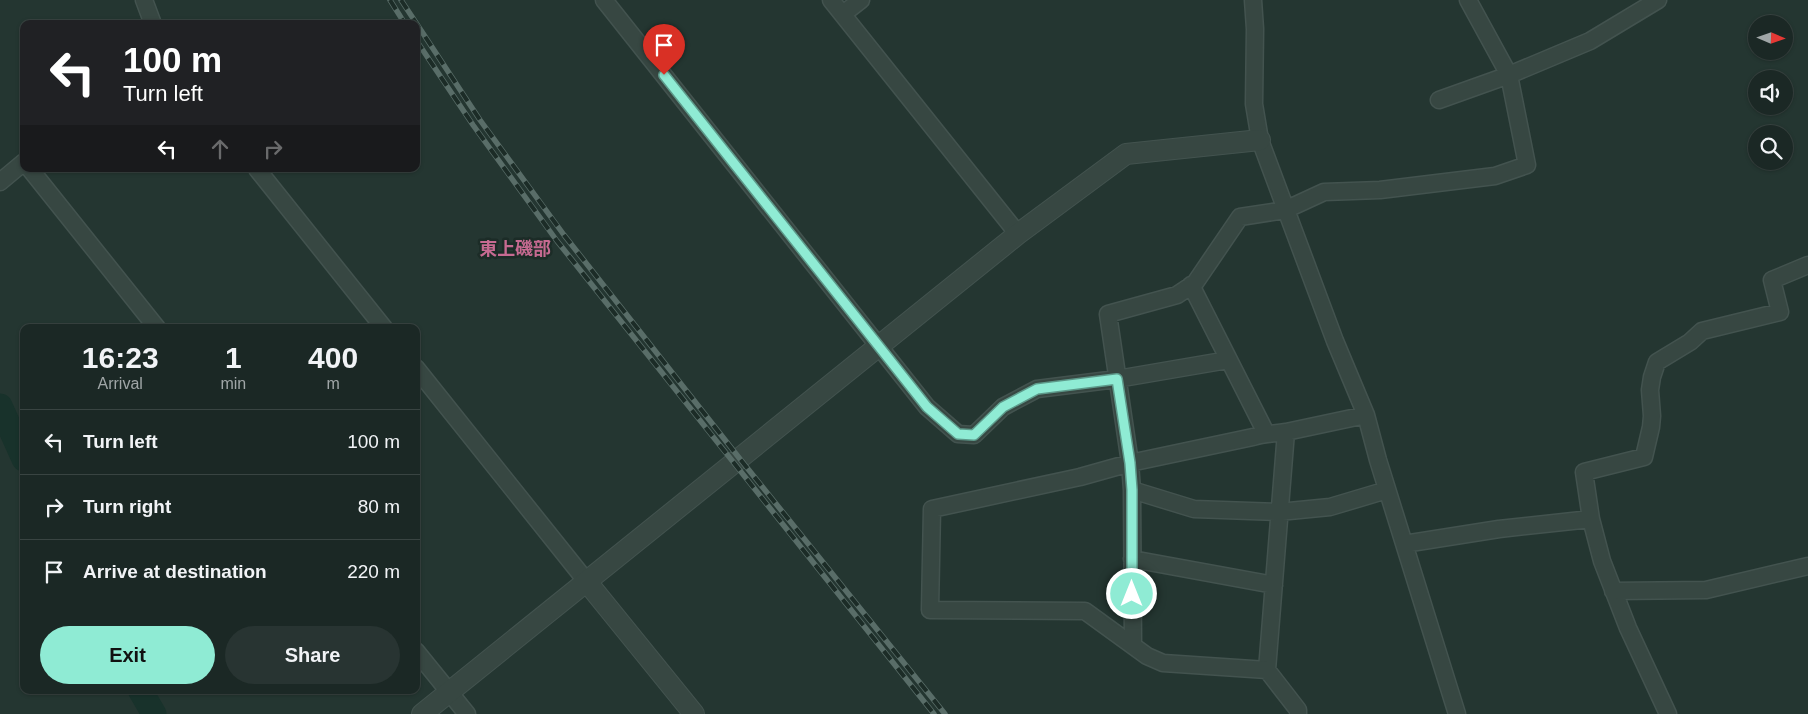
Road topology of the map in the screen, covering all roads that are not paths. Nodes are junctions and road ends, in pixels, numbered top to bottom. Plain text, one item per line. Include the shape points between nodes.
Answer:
1 (144, 0) edge
2 (604, 0) edge
3 (831, 0) edge
4 (861, 0) edge
5 (1253, 0) edge
6 (1468, 0) edge
7 (1658, 0) edge
8 (843, 14) junction
9 (152, 20) edge
10 (1509, 75) junction
11 (1439, 100) dead end
12 (1260, 140) junction
13 (20, 165) edge
14 (32, 172) edge
15 (259, 172) edge
16 (0, 182) edge
17 (1285, 210) junction
18 (1018, 234) junction
19 (1808, 265) edge
20 (1191, 285) junction
21 (154, 324) edge
22 (381, 324) edge
23 (879, 346) junction
24 (1228, 360) junction
25 (420, 373) edge
26 (1117, 379) junction
27 (1366, 415) junction
28 (1286, 432) junction
29 (1266, 433) junction
30 (1130, 463) junction
31 (1132, 490) junction
32 (1387, 490) junction
33 (1279, 512) junction
34 (1591, 519) junction
35 (1404, 544) junction
36 (1132, 559) junction
37 (1808, 566) edge
38 (587, 582) junction
39 (1274, 584) junction
40 (1614, 591) junction
41 (1132, 646) junction
42 (420, 655) edge
43 (1268, 670) junction
44 (449, 692) junction
45 (422, 714) edge
46 (467, 714) edge
47 (694, 714) edge
48 (1298, 714) edge
49 (1457, 714) edge
50 (1668, 714) edge

1 - 9 street
2 - 23 street
3 - 8 street
4 - 8 street
5 - 12 street via 1254,104
6 - 10 street
7 - 10 street via 1590,41
8 - 18 street
10 - 11 street
10 - 17 street via 1527,165 1495,176 1380,190 1324,192
12 - 17 street
12 - 18 street via 1126,154
13 - 16 street
14 - 21 street
15 - 22 street
17 - 20 street via 1240,217
17 - 27 street
18 - 23 street
19 - 34 street via 1772,280 1780,312 1702,331 1657,362 1650,390 1652,416 1644,457 1584,472
20 - 24 street
20 - 26 street via 1178,295 1108,314
23 - 26 street via 927,407 958,434 974,435 1003,407 1037,389
23 - 38 street
24 - 26 street
24 - 29 street
25 - 38 street
26 - 30 street
27 - 28 street
27 - 32 street
28 - 29 street
28 - 33 street
29 - 30 street
30 - 31 street
30 - 41 street via 932,509 930,610 1085,611
31 - 33 street via 1194,509
31 - 36 street
32 - 33 street via 1330,507
32 - 35 street
33 - 39 street
34 - 35 street
34 - 40 street
35 - 49 street
36 - 39 street
36 - 41 street
37 - 40 street via 1706,590
38 - 44 street
38 - 47 street
39 - 43 street
40 - 50 street
41 - 43 street via 1163,663
42 - 44 street
43 - 48 street
44 - 45 street
44 - 46 street

